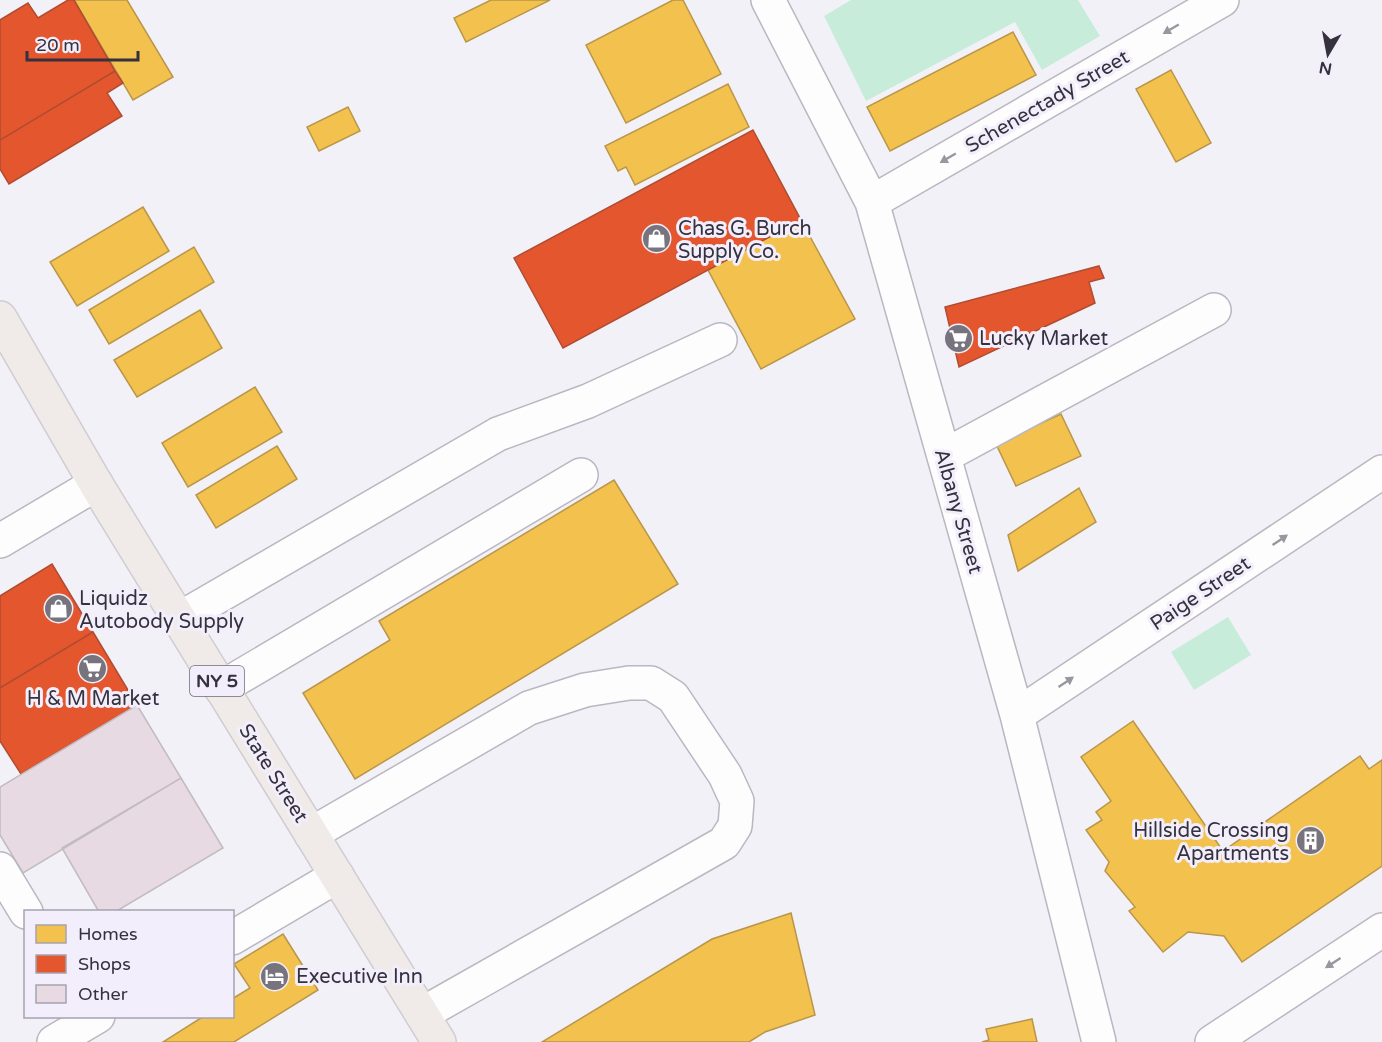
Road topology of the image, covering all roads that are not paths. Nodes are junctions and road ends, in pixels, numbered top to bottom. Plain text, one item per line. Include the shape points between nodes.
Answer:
1 (768, 0) edge
2 (1222, 0) edge
3 (872, 202) junction
4 (1214, 310) dead end
5 (0, 318) edge
6 (720, 340) dead end
7 (944, 456) junction
8 (1382, 472) edge
9 (582, 475) dead end
10 (96, 484) junction
11 (0, 541) edge
12 (179, 619) junction
13 (221, 688) junction
14 (1017, 715) junction
15 (311, 834) junction
16 (0, 869) edge
17 (337, 876) junction
18 (25, 910) edge
19 (1382, 930) edge
20 (234, 937) edge
21 (422, 1014) junction
22 (96, 1018) edge
23 (54, 1042) edge
24 (439, 1042) edge
25 (1099, 1042) edge
26 (1212, 1042) edge

1 - 3 street, Albany Street
2 -> 3 street, Schenectady Street
3 - 7 street, Albany Street
4 - 7 street
5 - 10 main road, State Street / NY 5
6 - 12 street via 588,401 498,434
7 - 14 street, Albany Street
14 -> 8 street, Paige Street
9 - 13 street
10 - 11 street
10 - 12 main road, State Street / NY 5
12 - 13 main road, State Street / NY 5
13 - 15 main road, State Street / NY 5
14 - 25 street, Albany Street
15 - 17 main road, State Street / NY 5
15 - 21 street via 529,708 585,690 629,683 651,683 674,697 725,775 737,801 735,826 724,843
16 - 18 street
17 - 20 street
17 - 21 main road, State Street / NY 5
19 -> 26 street
21 - 24 main road, State Street / NY 5
22 - 23 street

